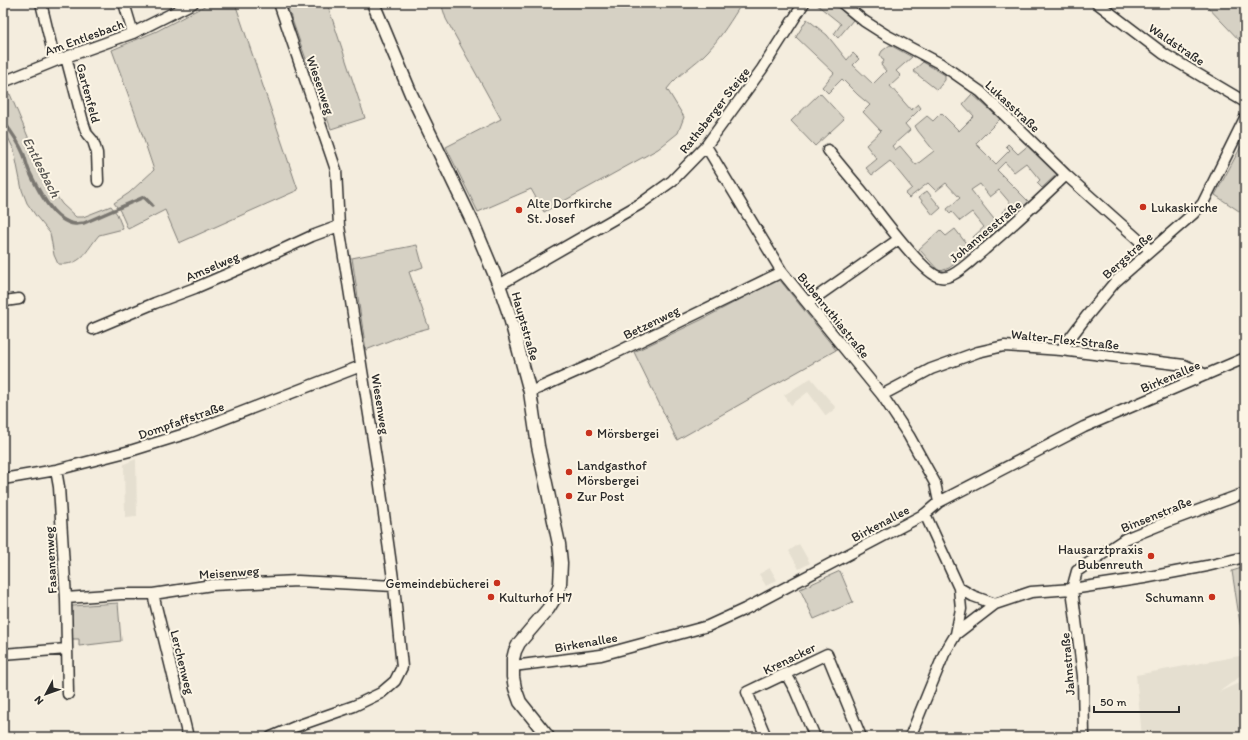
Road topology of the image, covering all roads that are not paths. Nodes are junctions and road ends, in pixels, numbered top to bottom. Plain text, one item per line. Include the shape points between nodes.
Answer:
1 (41, 3) edge
2 (124, 3) edge
3 (193, 3) edge
4 (279, 3) edge
5 (373, 3) edge
6 (804, 3) edge
7 (842, 3) edge
8 (1097, 3) edge
9 (133, 33) junction
10 (66, 57) junction
11 (55, 61) junction
12 (3, 82) edge
13 (1245, 102) edge
14 (1245, 118) edge
15 (706, 146) junction
16 (828, 150) dead end
17 (1066, 175) junction
18 (98, 181) dead end
19 (339, 226) junction
20 (899, 239) junction
21 (1150, 250) junction
22 (782, 272) junction
23 (499, 285) junction
24 (20, 299) dead end
25 (3, 303) edge
26 (808, 303) junction
27 (93, 329) dead end
28 (1061, 350) junction
29 (1245, 358) edge
30 (361, 366) junction
31 (1206, 375) junction
32 (530, 392) junction
33 (882, 395) junction
34 (56, 470) junction
35 (3, 479) edge
36 (1245, 493) edge
37 (938, 502) junction
38 (925, 514) junction
39 (1245, 557) edge
40 (394, 586) junction
41 (959, 588) junction
42 (1072, 589) junction
43 (153, 594) junction
44 (66, 598) junction
45 (995, 604) junction
46 (956, 634) junction
47 (67, 649) junction
48 (3, 654) edge
49 (513, 666) junction
50 (786, 674) junction
51 (68, 694) dead end
52 (188, 737) edge
53 (271, 737) edge
54 (548, 737) edge
55 (766, 737) edge
56 (815, 737) edge
57 (861, 737) edge
58 (910, 737) edge
59 (1084, 737) edge

1 - 11 street
2 - 9 street
3 - 9 street, Am Entlesbach
4 - 19 street, Wiesenweg via 336,170
5 - 23 street, Hauptstraße via 411,94 473,223
6 - 15 street, Rathsberger Steige via 762,69
7 - 17 street, Lukasstraße via 864,21 941,64 981,92
8 - 13 street, Waldstraße via 1164,54
9 - 10 street, Am Entlesbach
10 - 11 street, Am Entlesbach
10 - 18 street, Gartenfeld via 83,122 97,153
11 - 12 street, Am Entlesbach
14 - 21 street, Bergstraße via 1203,203
15 - 22 street, Bubenruthiastraße
15 - 23 street, Rathsberger Steige via 672,181 640,204
16 - 20 street, Johannesstraße
17 - 20 street, Johannesstraße via 1025,215 957,272 947,277 938,277 931,273
17 - 21 street, Lukasstraße
19 - 27 street, Amselweg
19 - 30 street, Wiesenweg
20 - 26 street
21 - 28 street, Bergstraße via 1103,295
22 - 26 street, Bubenruthiastraße
22 - 32 street, Betzenweg
23 - 32 street, Hauptstraße
24 - 25 street
26 - 33 street, Bubenruthiastraße
28 - 31 street, Walter-Flex-Straße via 1184,366
28 - 33 street, Walter-Flex-Straße via 1004,346 978,352 931,370
29 - 31 street, Birkenallee
30 - 34 street, Dompfaffstraße via 188,433
30 - 40 street, Wiesenweg
31 - 37 street, Birkenallee via 1084,427
32 - 49 street, Hauptstraße via 538,446 559,544 560,584 548,609 519,642
33 - 37 street, Bubenruthiastraße via 909,436 934,483
34 - 35 street, Dompfaffstraße
34 - 44 street, Fasanenweg
36 - 42 street, Binsenstraße via 1125,539 1077,571
37 - 38 street, Birkenallee
38 - 41 street
38 - 49 street, Birkenallee via 708,626 601,655
39 - 42 street
40 - 43 street, Meisenweg via 298,581 212,585
40 - 53 street, Wiesenweg via 402,667 395,681 381,693 354,706
41 - 45 street
41 - 46 street via 961,609
42 - 45 street via 1032,592
42 - 59 street, Jahnstraße via 1083,676
43 - 44 street, Meisenweg
43 - 52 street, Lerchenweg
44 - 47 street, Fasanenweg
45 - 46 street
46 - 58 street via 944,654
47 - 48 street
47 - 51 street, Fasanenweg
49 - 54 street, Hauptstraße via 515,688 520,702
50 - 55 street, Krenacker via 748,692
50 - 56 street
50 - 57 street, Krenacker via 827,654

